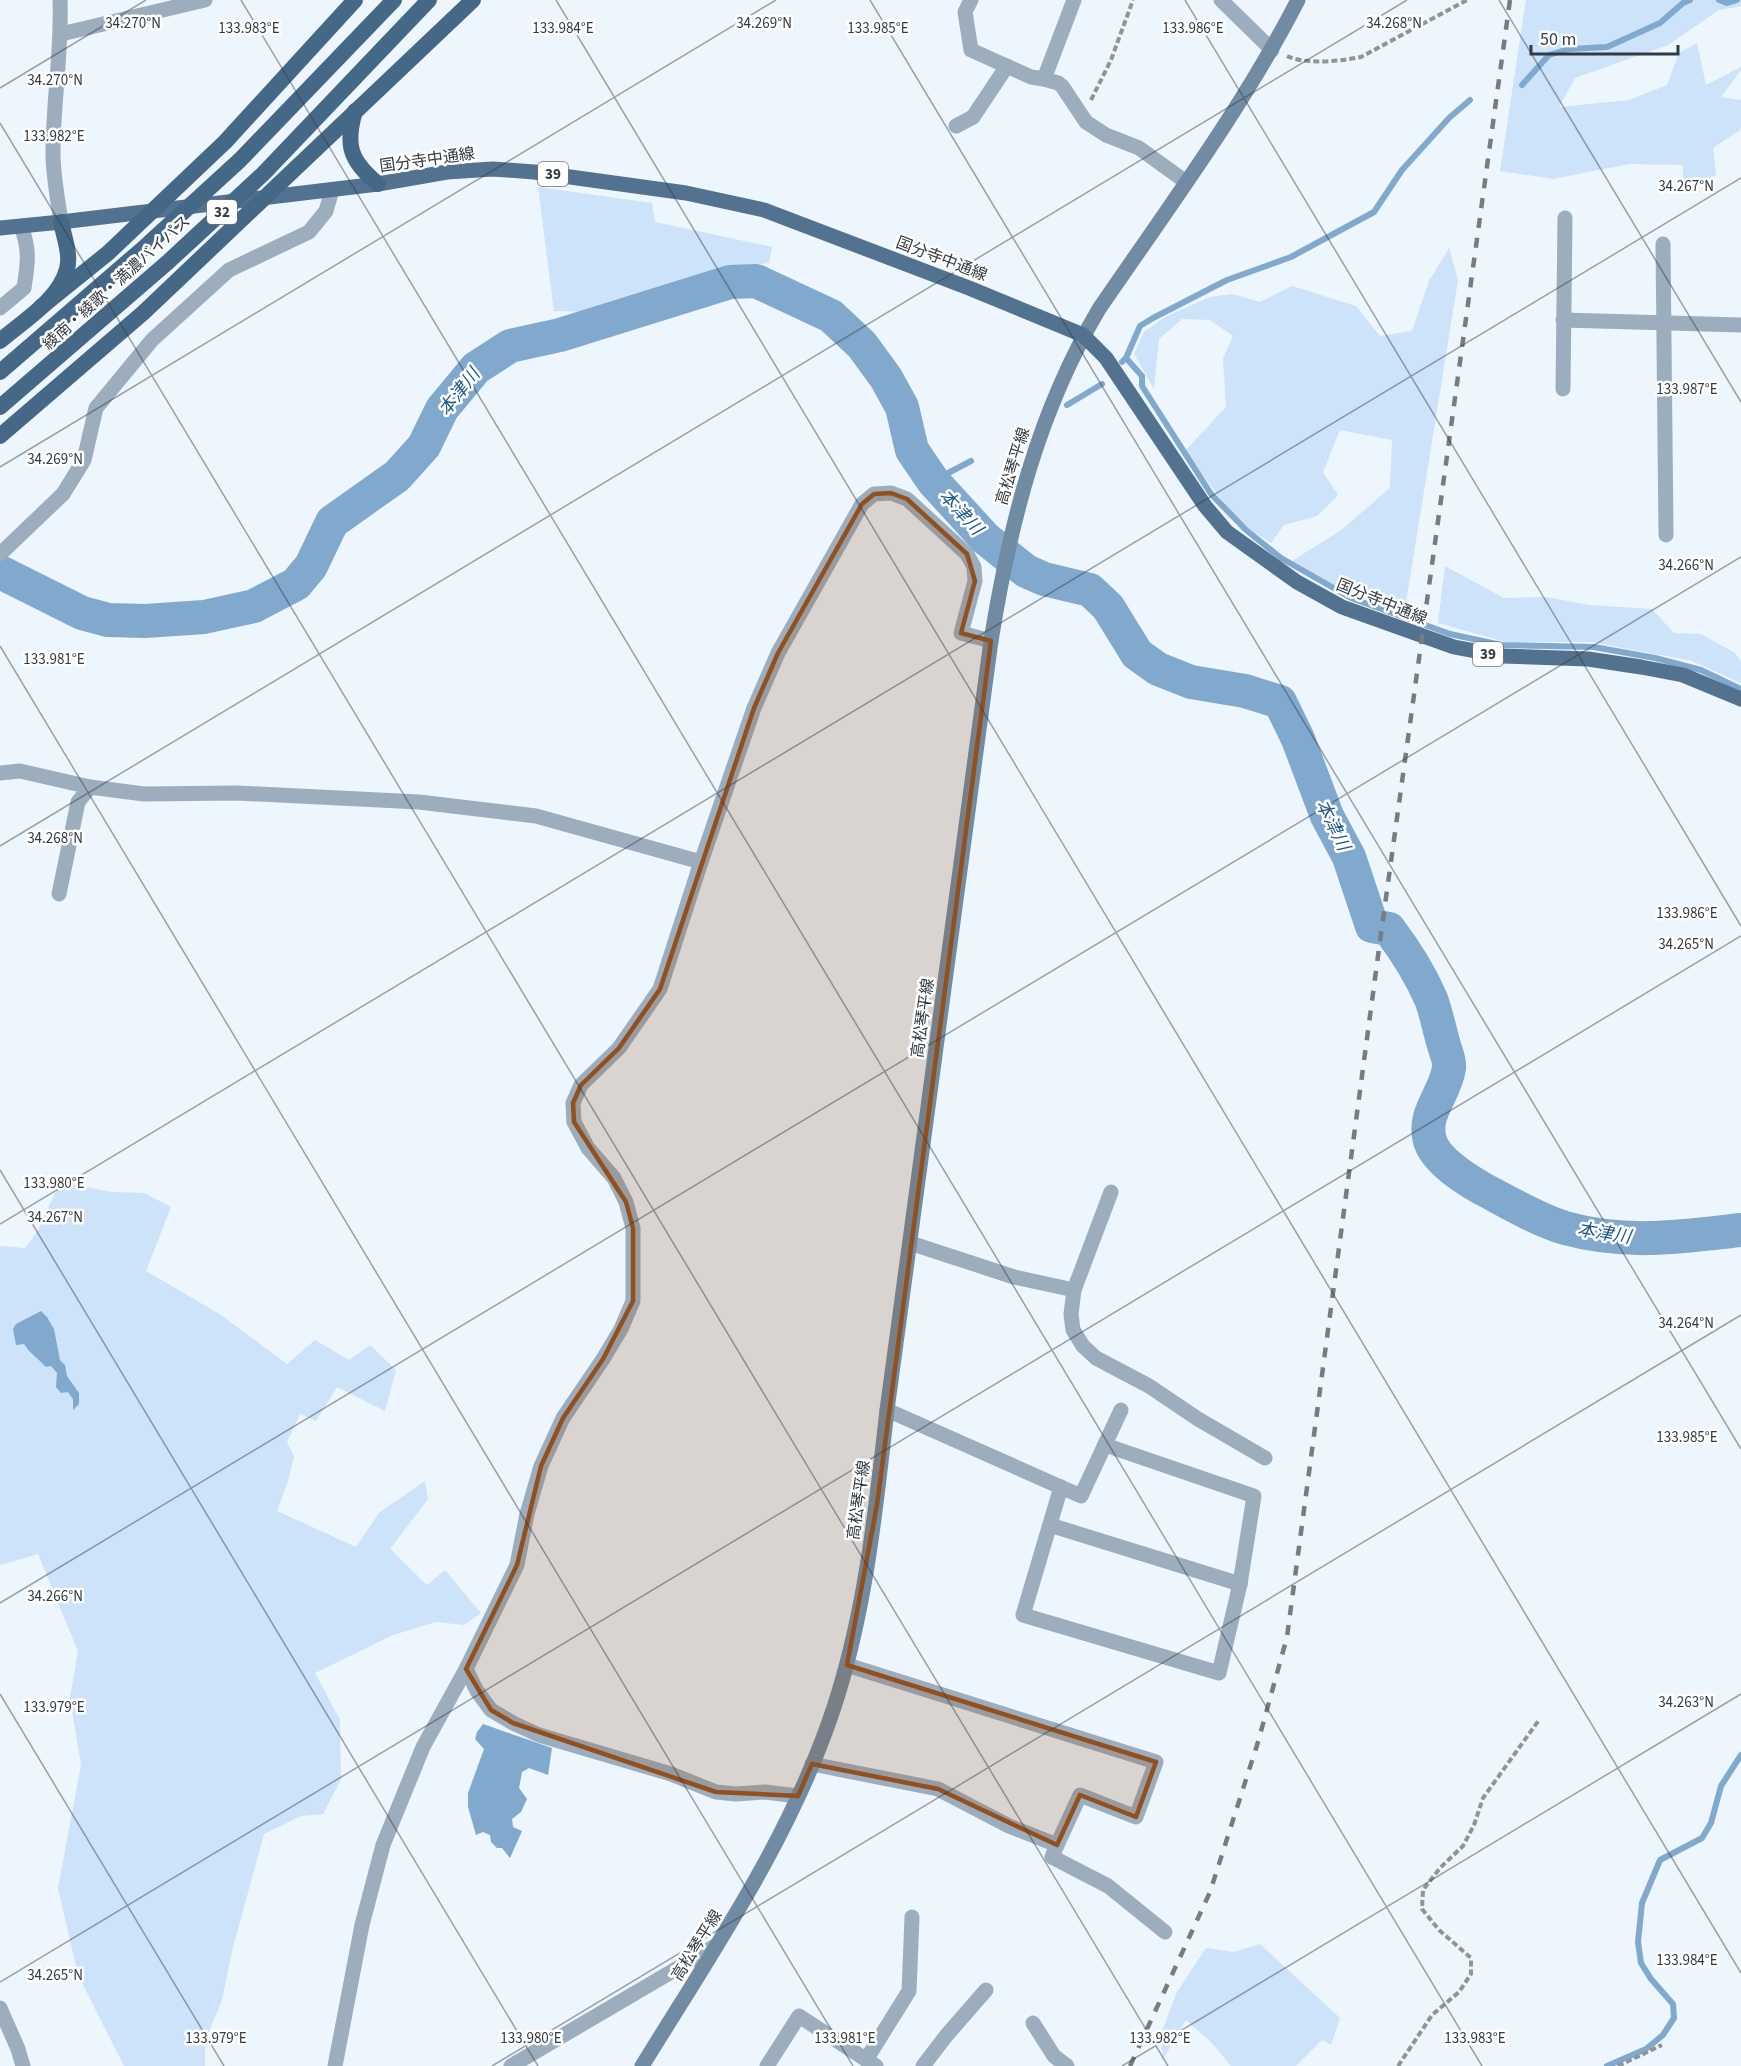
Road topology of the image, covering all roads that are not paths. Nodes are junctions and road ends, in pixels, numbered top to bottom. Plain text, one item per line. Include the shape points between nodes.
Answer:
1 (60, 0) edge
2 (205, 0) edge
3 (355, 0) edge
4 (394, 0) edge
5 (429, 0) edge
6 (473, 0) edge
7 (971, 0) edge
8 (1074, 0) edge
9 (1221, 0) edge
10 (1298, 0) edge
11 (62, 34) junction
12 (1272, 50) junction
13 (1007, 66) junction
14 (1044, 78) junction
15 (355, 110) junction
16 (956, 126) dead end
17 (1186, 182) junction
18 (378, 184) junction
19 (332, 189) junction
20 (264, 198) junction
21 (154, 211) junction
22 (1565, 218) dead end
23 (62, 222) junction
24 (21, 226) junction
25 (0, 228) edge
26 (1663, 244) dead end
27 (41, 307) junction
28 (0, 308) edge
29 (1563, 320) junction
30 (1664, 323) junction
31 (1741, 325) edge
32 (1083, 335) junction
33 (0, 341) edge
34 (0, 372) edge
35 (1563, 389) dead end
36 (0, 407) edge
37 (0, 436) edge
38 (1666, 535) dead end
39 (3, 546) edge
40 (991, 640) junction
41 (1741, 699) edge
42 (0, 773) edge
43 (90, 787) junction
44 (700, 862) junction
45 (59, 894) dead end
46 (1111, 1192) dead end
47 (910, 1243) junction
48 (1074, 1290) junction
49 (887, 1410) junction
50 (1121, 1410) dead end
51 (1105, 1445) junction
52 (1265, 1458) dead end
53 (1061, 1487) junction
54 (1050, 1525) junction
55 (1240, 1584) junction
56 (847, 1665) junction
57 (466, 1669) junction
58 (812, 1764) junction
59 (798, 1796) junction
60 (1057, 1845) junction
61 (912, 1917) dead end
62 (1166, 1932) dead end
63 (717, 1945) junction
64 (986, 1990) dead end
65 (0, 2008) edge
66 (1033, 2023) dead end
67 (871, 2063) edge
68 (23, 2066) edge
69 (335, 2066) edge
70 (511, 2066) edge
71 (642, 2066) edge
72 (767, 2066) edge
73 (923, 2066) edge
74 (1067, 2066) edge

1 - 11 street
2 - 11 street
3 - 21 highway via 225,142
4 - 34 highway, 綾南・綾歌・満濃バイパス / 32, bridge via 240,159
5 - 36 highway, 綾南・綾歌・満濃バイパス / 32, bridge via 263,174
6 - 15 highway
7 - 13 street via 965,12 971,50
8 - 14 street
9 - 12 street
10 - 12 main road, 高松琴平線
11 - 23 street via 53,156
12 - 17 main road, 高松琴平線
13 - 14 street via 1031,77
13 - 16 street via 973,117
14 - 17 street via 1062,86 1086,122 1139,148
15 - 18 highway via 350,130 353,153 357,164
15 - 20 highway
17 - 32 main road, 高松琴平線
18 - 19 main road, 国分寺中通線 / 39
18 - 32 main road, 国分寺中通線 / 39 via 493,168 686,193 764,210
19 - 20 main road, 国分寺中通線 / 39
19 - 39 street via 326,210 309,231 229,270 152,340 96,408 84,460 63,494
20 - 21 main road, 国分寺中通線 / 39
20 - 37 highway via 143,313
21 - 23 main road, 国分寺中通線 / 39
21 - 27 highway
22 - 29 street
23 - 24 main road, 国分寺中通線 / 39
23 - 27 highway via 67,269 57,291
24 - 25 main road, 国分寺中通線 / 39
24 - 28 street via 29,257 24,288
26 - 30 street
27 - 33 highway
29 - 30 street
29 - 35 street
30 - 31 street
30 - 38 street
32 - 40 main road, 高松琴平線 via 1035,449 1011,531
32 - 41 main road, 国分寺中通線 / 39 via 1106,358 1199,497 1227,532 1277,569 1342,607 1454,647 1502,656 1588,659 1641,667 1683,675
40 - 44 street via 961,633 975,581 974,567 967,554 907,499 891,493 874,494 862,504 778,653 754,708
40 - 47 main road, 高松琴平線
42 - 43 street via 20,771
43 - 44 street via 144,794 237,793 419,801 536,816
43 - 45 street via 78,802
44 - 57 street via 660,989 619,1048 581,1085 573,1103 574,1122 588,1148 614,1178 626,1202 633,1228 633,1300 621,1329 563,1418 541,1466 517,1566
46 - 48 street
47 - 48 street via 1014,1277
47 - 49 main road, 高松琴平線
48 - 52 street via 1073,1330 1096,1359 1149,1386
49 - 53 street
49 - 56 main road, 高松琴平線 via 877,1505
50 - 51 street
51 - 53 street via 1081,1496
51 - 55 street via 1254,1496
53 - 54 street
54 - 55 street
54 - 55 street via 1023,1615 1219,1673
56 - 58 main road, 高松琴平線
56 - 60 street via 1156,1762 1136,1817 1080,1794
57 - 59 street via 491,1710 539,1735 671,1774 716,1792
57 - 69 street via 423,1747 383,1845 362,1925
58 - 59 main road, 高松琴平線
58 - 60 street via 938,1789
59 - 63 main road, 高松琴平線 via 753,1886
60 - 62 street via 1052,1857 1108,1886
61 - 67 street via 909,1991
63 - 70 street
63 - 71 main road, 高松琴平線
64 - 73 street
65 - 68 street
66 - 74 street via 1054,2056
67 - 72 street via 799,2016

